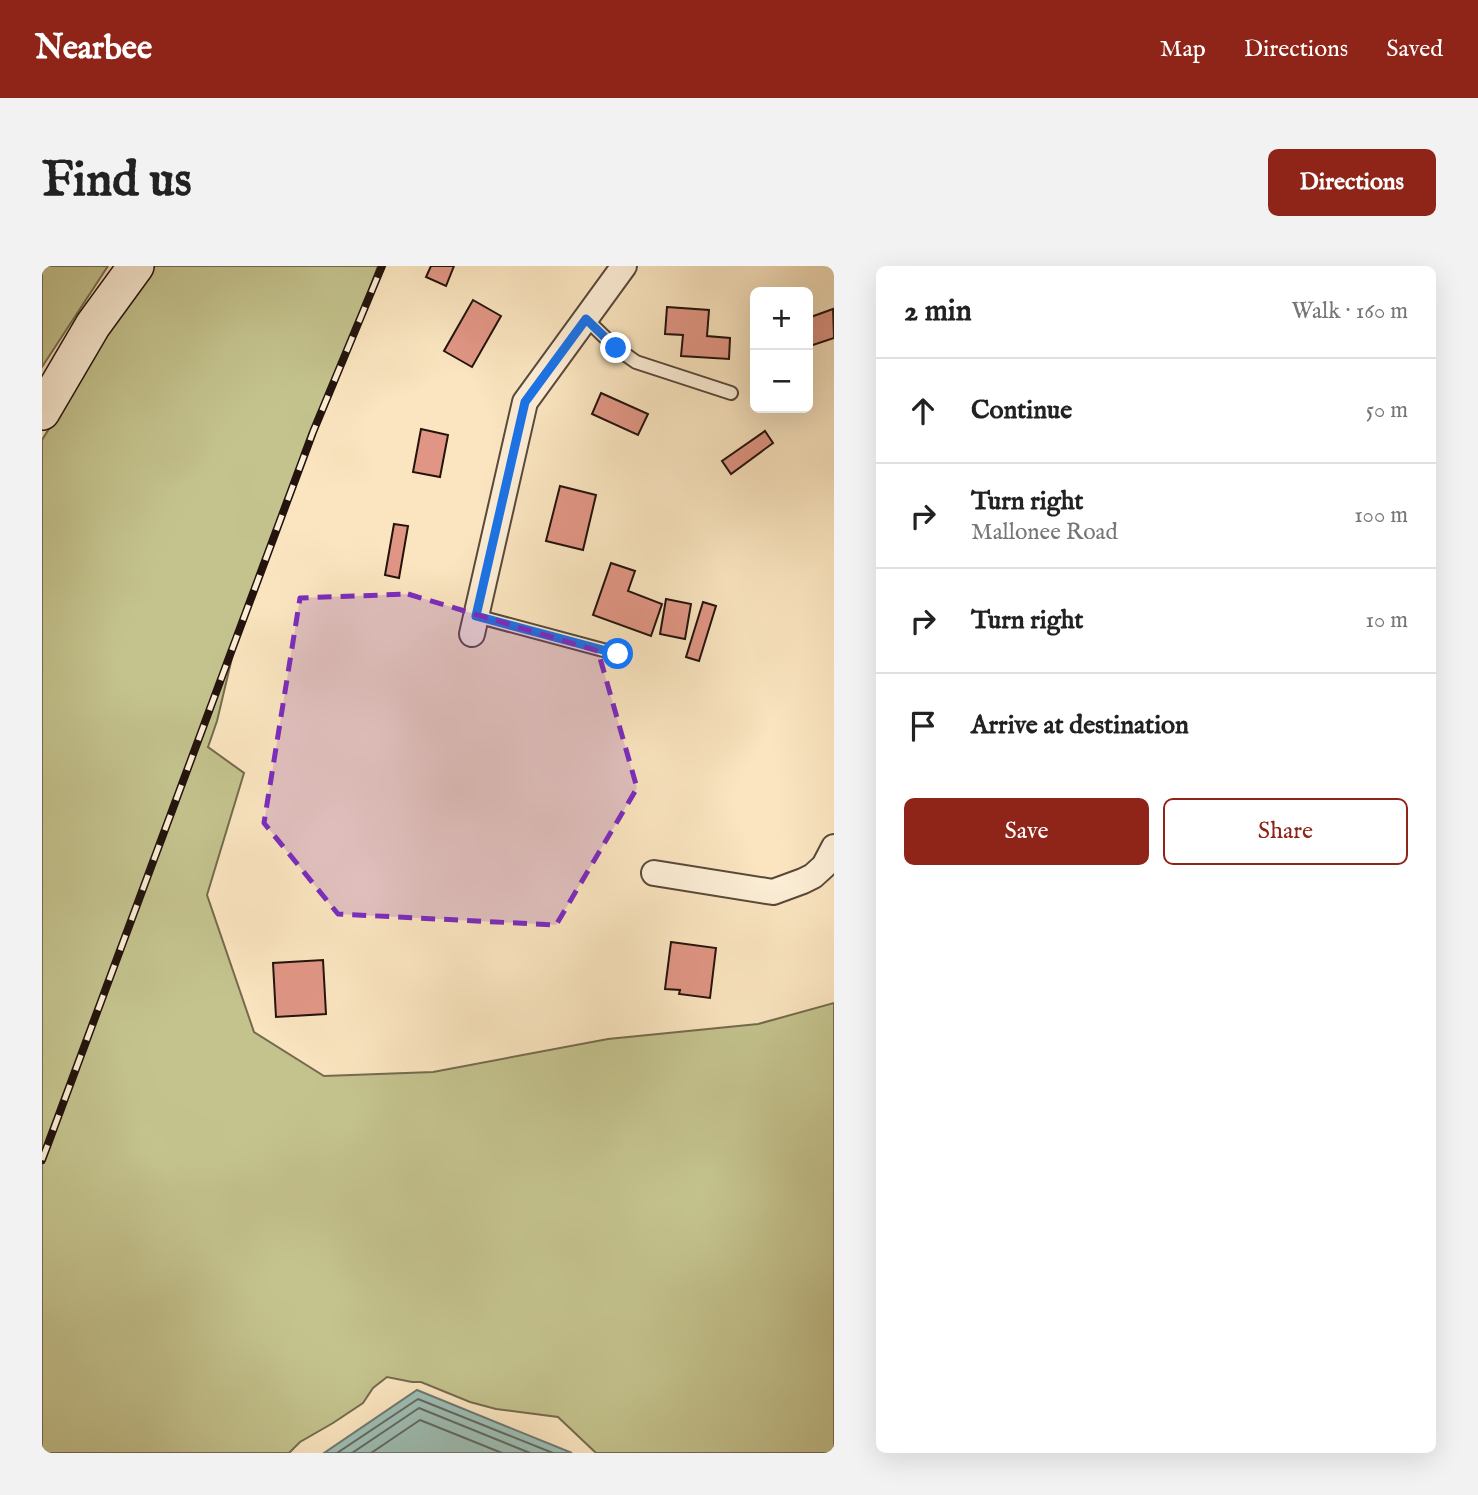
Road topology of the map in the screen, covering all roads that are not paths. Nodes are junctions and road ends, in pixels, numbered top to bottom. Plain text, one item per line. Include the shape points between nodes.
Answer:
1 (136, 266) edge
2 (624, 266) edge
3 (586, 319) junction
4 (731, 393) dead end
5 (42, 412) edge
6 (474, 625) joint
7 (618, 654) dead end
8 (834, 847) edge
9 (654, 873) dead end

1 - 5 street via 93,325
2 - 3 street
3 - 4 lane via 636,362
3 - 6 street via 525,402
6 - 7 lane
8 - 9 street via 813,876 773,892

